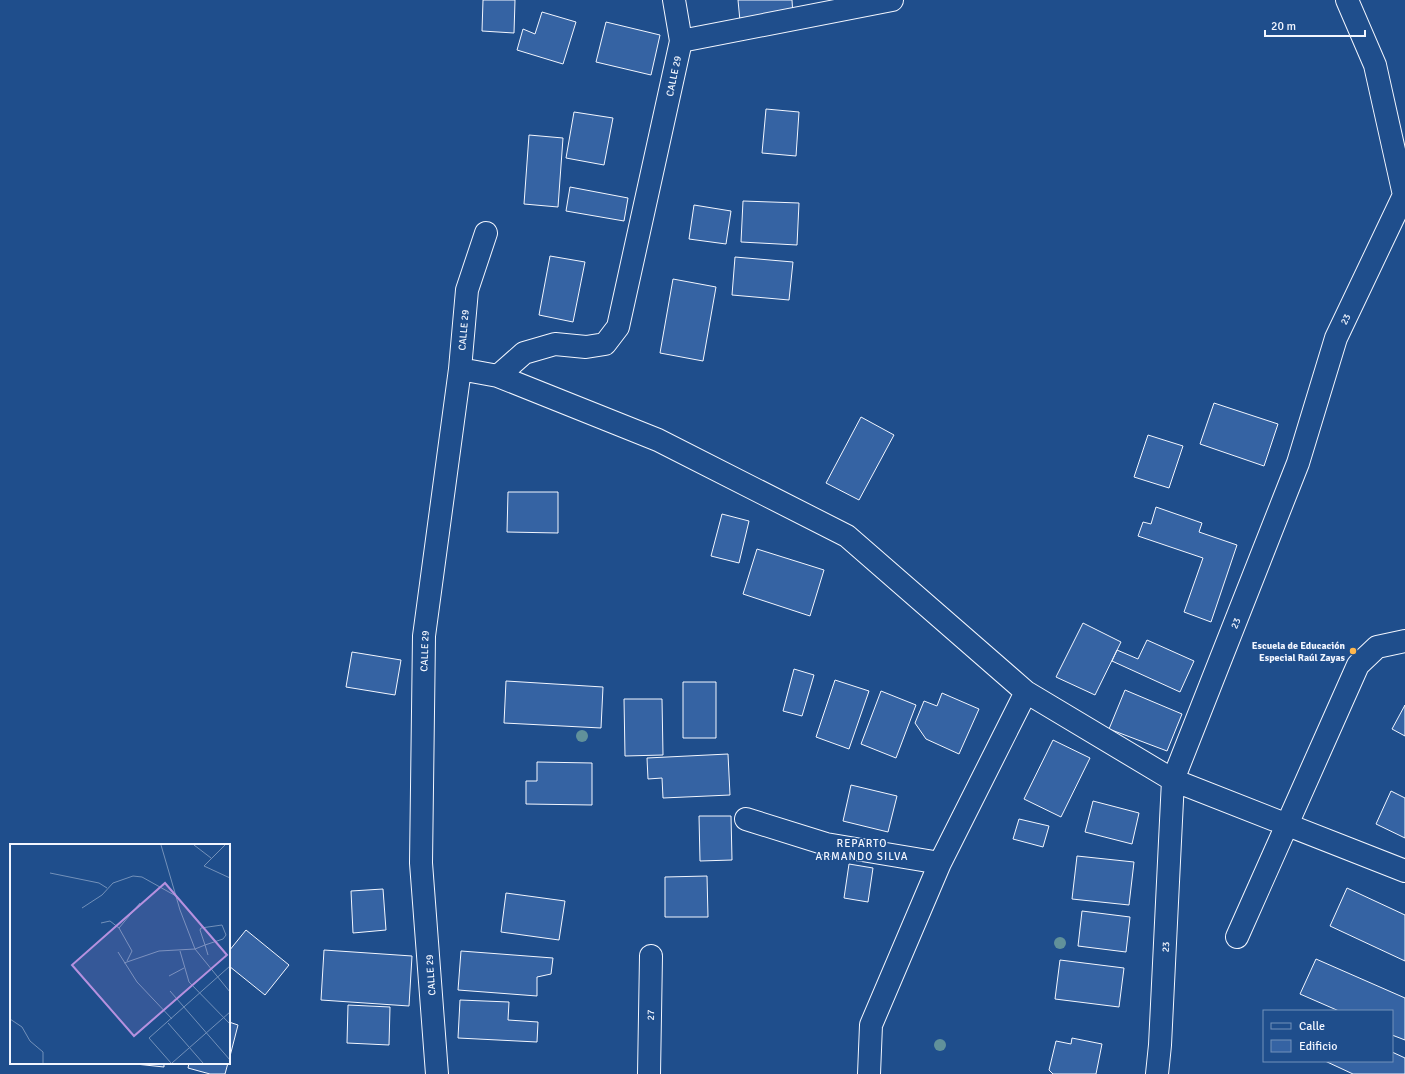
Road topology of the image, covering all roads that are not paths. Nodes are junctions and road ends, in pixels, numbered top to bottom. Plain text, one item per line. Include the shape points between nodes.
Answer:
1 (674, 0) edge
2 (892, 0) edge
3 (1347, 0) edge
4 (681, 41) junction
5 (1405, 194) edge
6 (486, 234) dead end
7 (460, 369) junction
8 (498, 376) junction
9 (1405, 641) edge
10 (1026, 692) junction
11 (1173, 780) junction
12 (746, 819) dead end
13 (1287, 825) junction
14 (940, 863) junction
15 (1405, 872) edge
16 (1237, 938) dead end
17 (651, 956) dead end
18 (437, 1074) edge
19 (649, 1074) edge
20 (869, 1074) edge
21 (1157, 1074) edge

1 - 4 street, CALLE 29
2 - 4 street
3 - 5 street via 1375,65
4 - 8 street, CALLE 29 via 618,326 605,344 555,344 524,352
5 - 11 street, 23 via 1336,338 1298,463
6 - 7 street, CALLE 29 via 467,290
7 - 8 street
7 - 18 street, CALLE 29 via 424,636 421,863
8 - 10 street via 658,440 847,536
9 - 13 street via 1377,647 1358,665
10 - 11 street
10 - 14 street
11 - 13 street
11 - 21 street, 23
12 - 14 street via 826,844
13 - 15 street
13 - 16 street
14 - 20 street via 871,1025
17 - 19 street, 27

